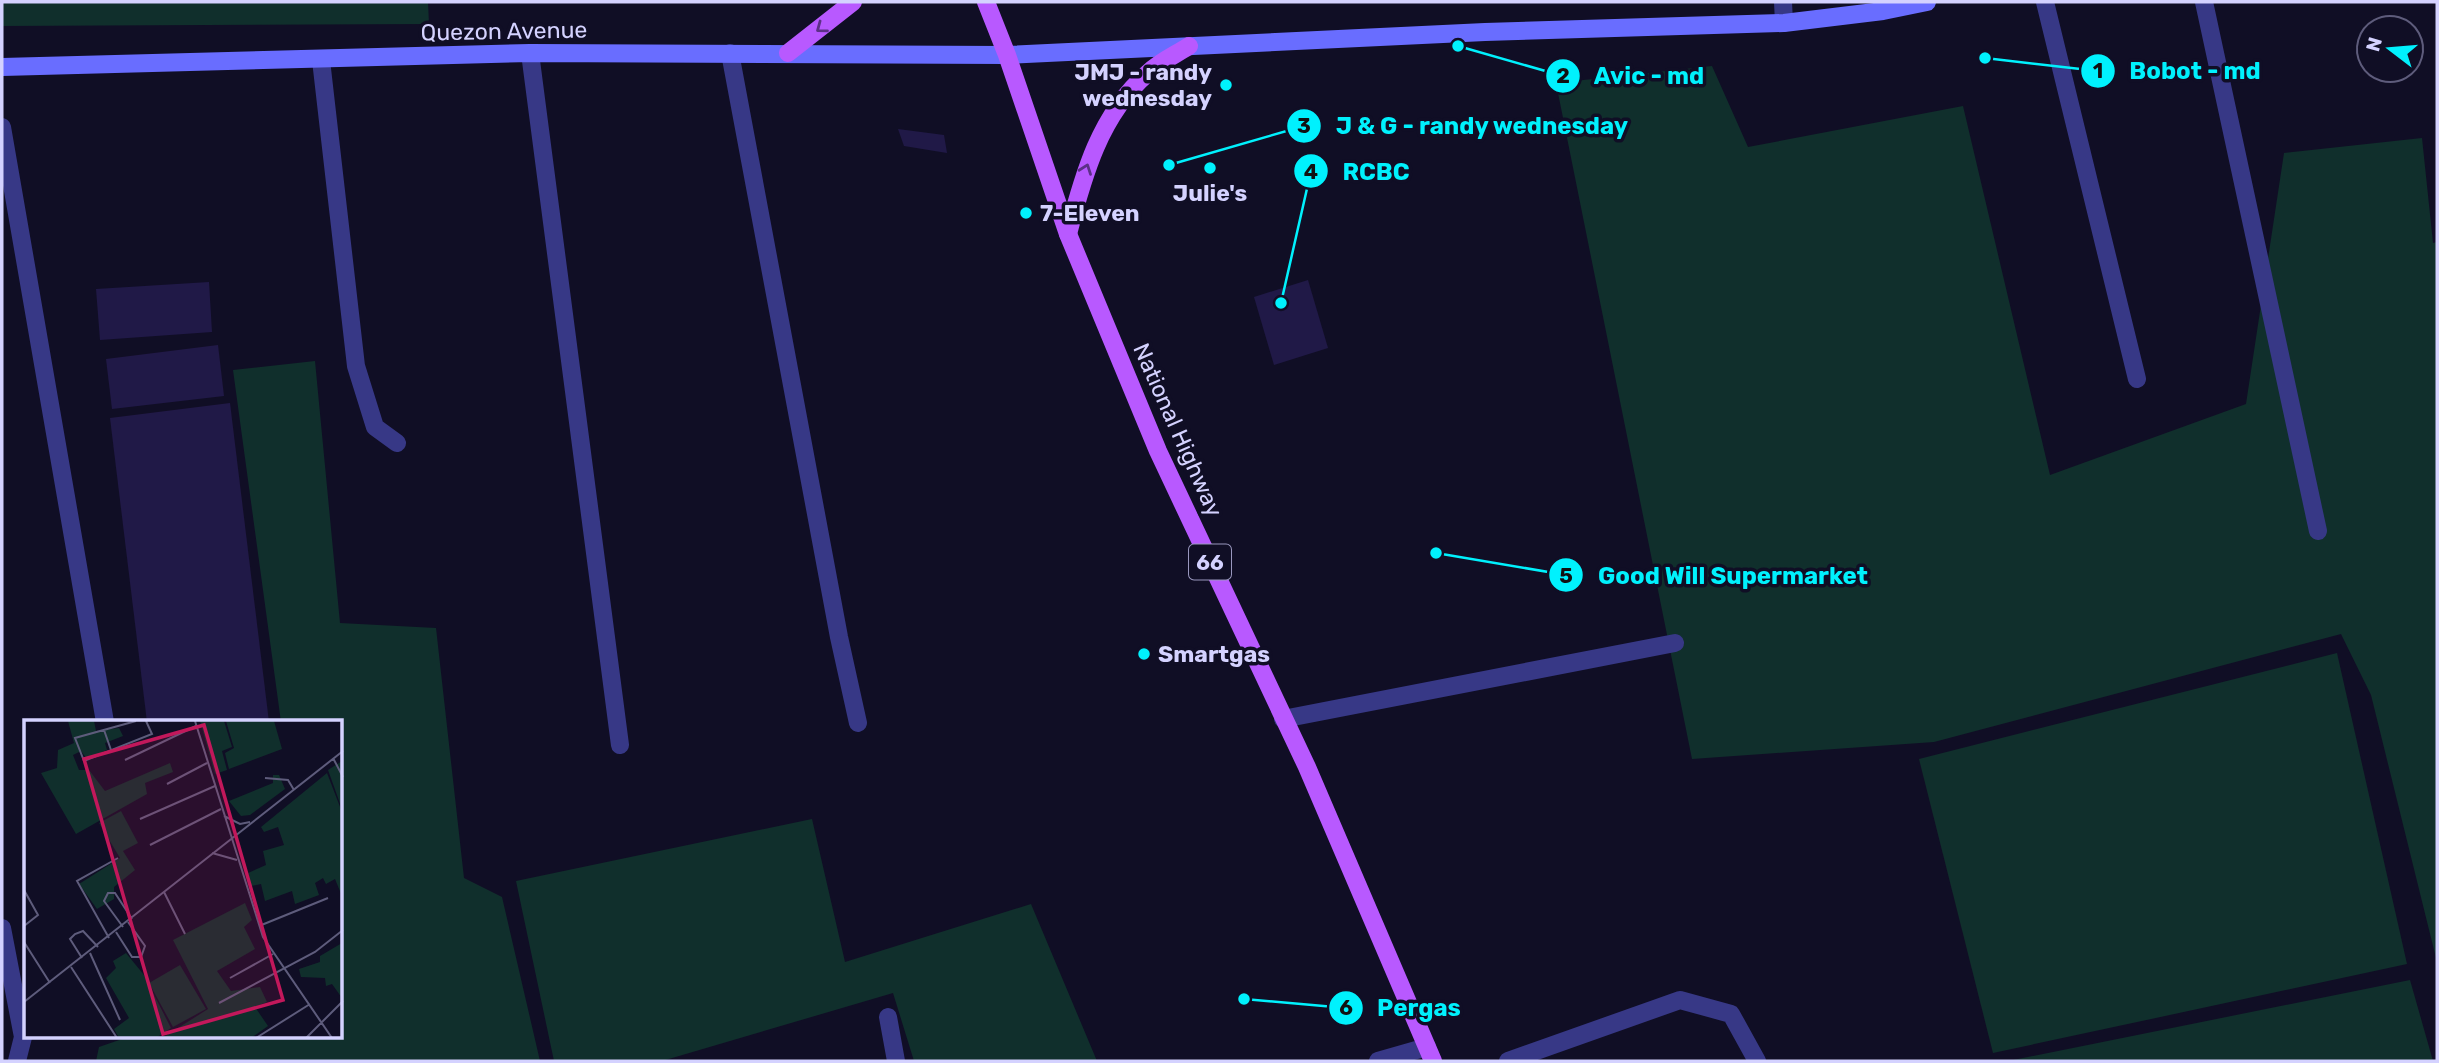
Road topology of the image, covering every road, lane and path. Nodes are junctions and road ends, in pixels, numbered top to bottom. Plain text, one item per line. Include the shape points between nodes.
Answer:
1 (853, 2) edge
2 (986, 2) edge
3 (1783, 2) edge
4 (1927, 2) edge
5 (2045, 2) edge
6 (2204, 2) edge
7 (1784, 23) junction
8 (1189, 46) junction
9 (530, 53) junction
10 (730, 53) junction
11 (788, 53) junction
12 (1007, 55) junction
13 (321, 60) junction
14 (2, 67) edge
15 (2, 127) edge
16 (1068, 234) junction
17 (2137, 379) dead end
18 (397, 443) dead end
19 (2318, 531) dead end
20 (1675, 643) dead end
21 (1283, 719) junction
22 (105, 720) edge
23 (859, 723) dead end
24 (620, 745) dead end
25 (2, 928) edge
26 (888, 1017) dead end
27 (1430, 1054) edge
28 (18, 1061) edge
29 (896, 1061) edge
30 (1378, 1061) edge
31 (1508, 1061) edge
32 (1757, 1061) edge

1 -> 11 main road
2 - 12 main road, National Highway / 66
3 - 7 street
4 - 7 main road, Quezon Avenue
5 - 17 street
6 - 19 street
7 - 8 main road, Quezon Avenue
8 - 12 main road, Quezon Avenue
16 -> 8 main road via 1093,149 1107,126 1148,72
9 - 10 main road, Quezon Avenue
9 - 13 main road, Quezon Avenue
9 - 24 street
10 - 11 main road, Quezon Avenue
10 - 23 street
11 - 12 main road, Quezon Avenue
12 - 16 main road, National Highway / 66
13 - 14 main road, Quezon Avenue
13 - 18 street via 356,366 375,427
15 - 22 street
16 - 21 main road, National Highway / 66 via 1158,451
20 - 21 street
21 - 27 main road, National Highway / 66
25 - 28 street via 23,1037
26 - 29 street
27 - 30 street
31 - 32 street via 1680,1000 1731,1014

